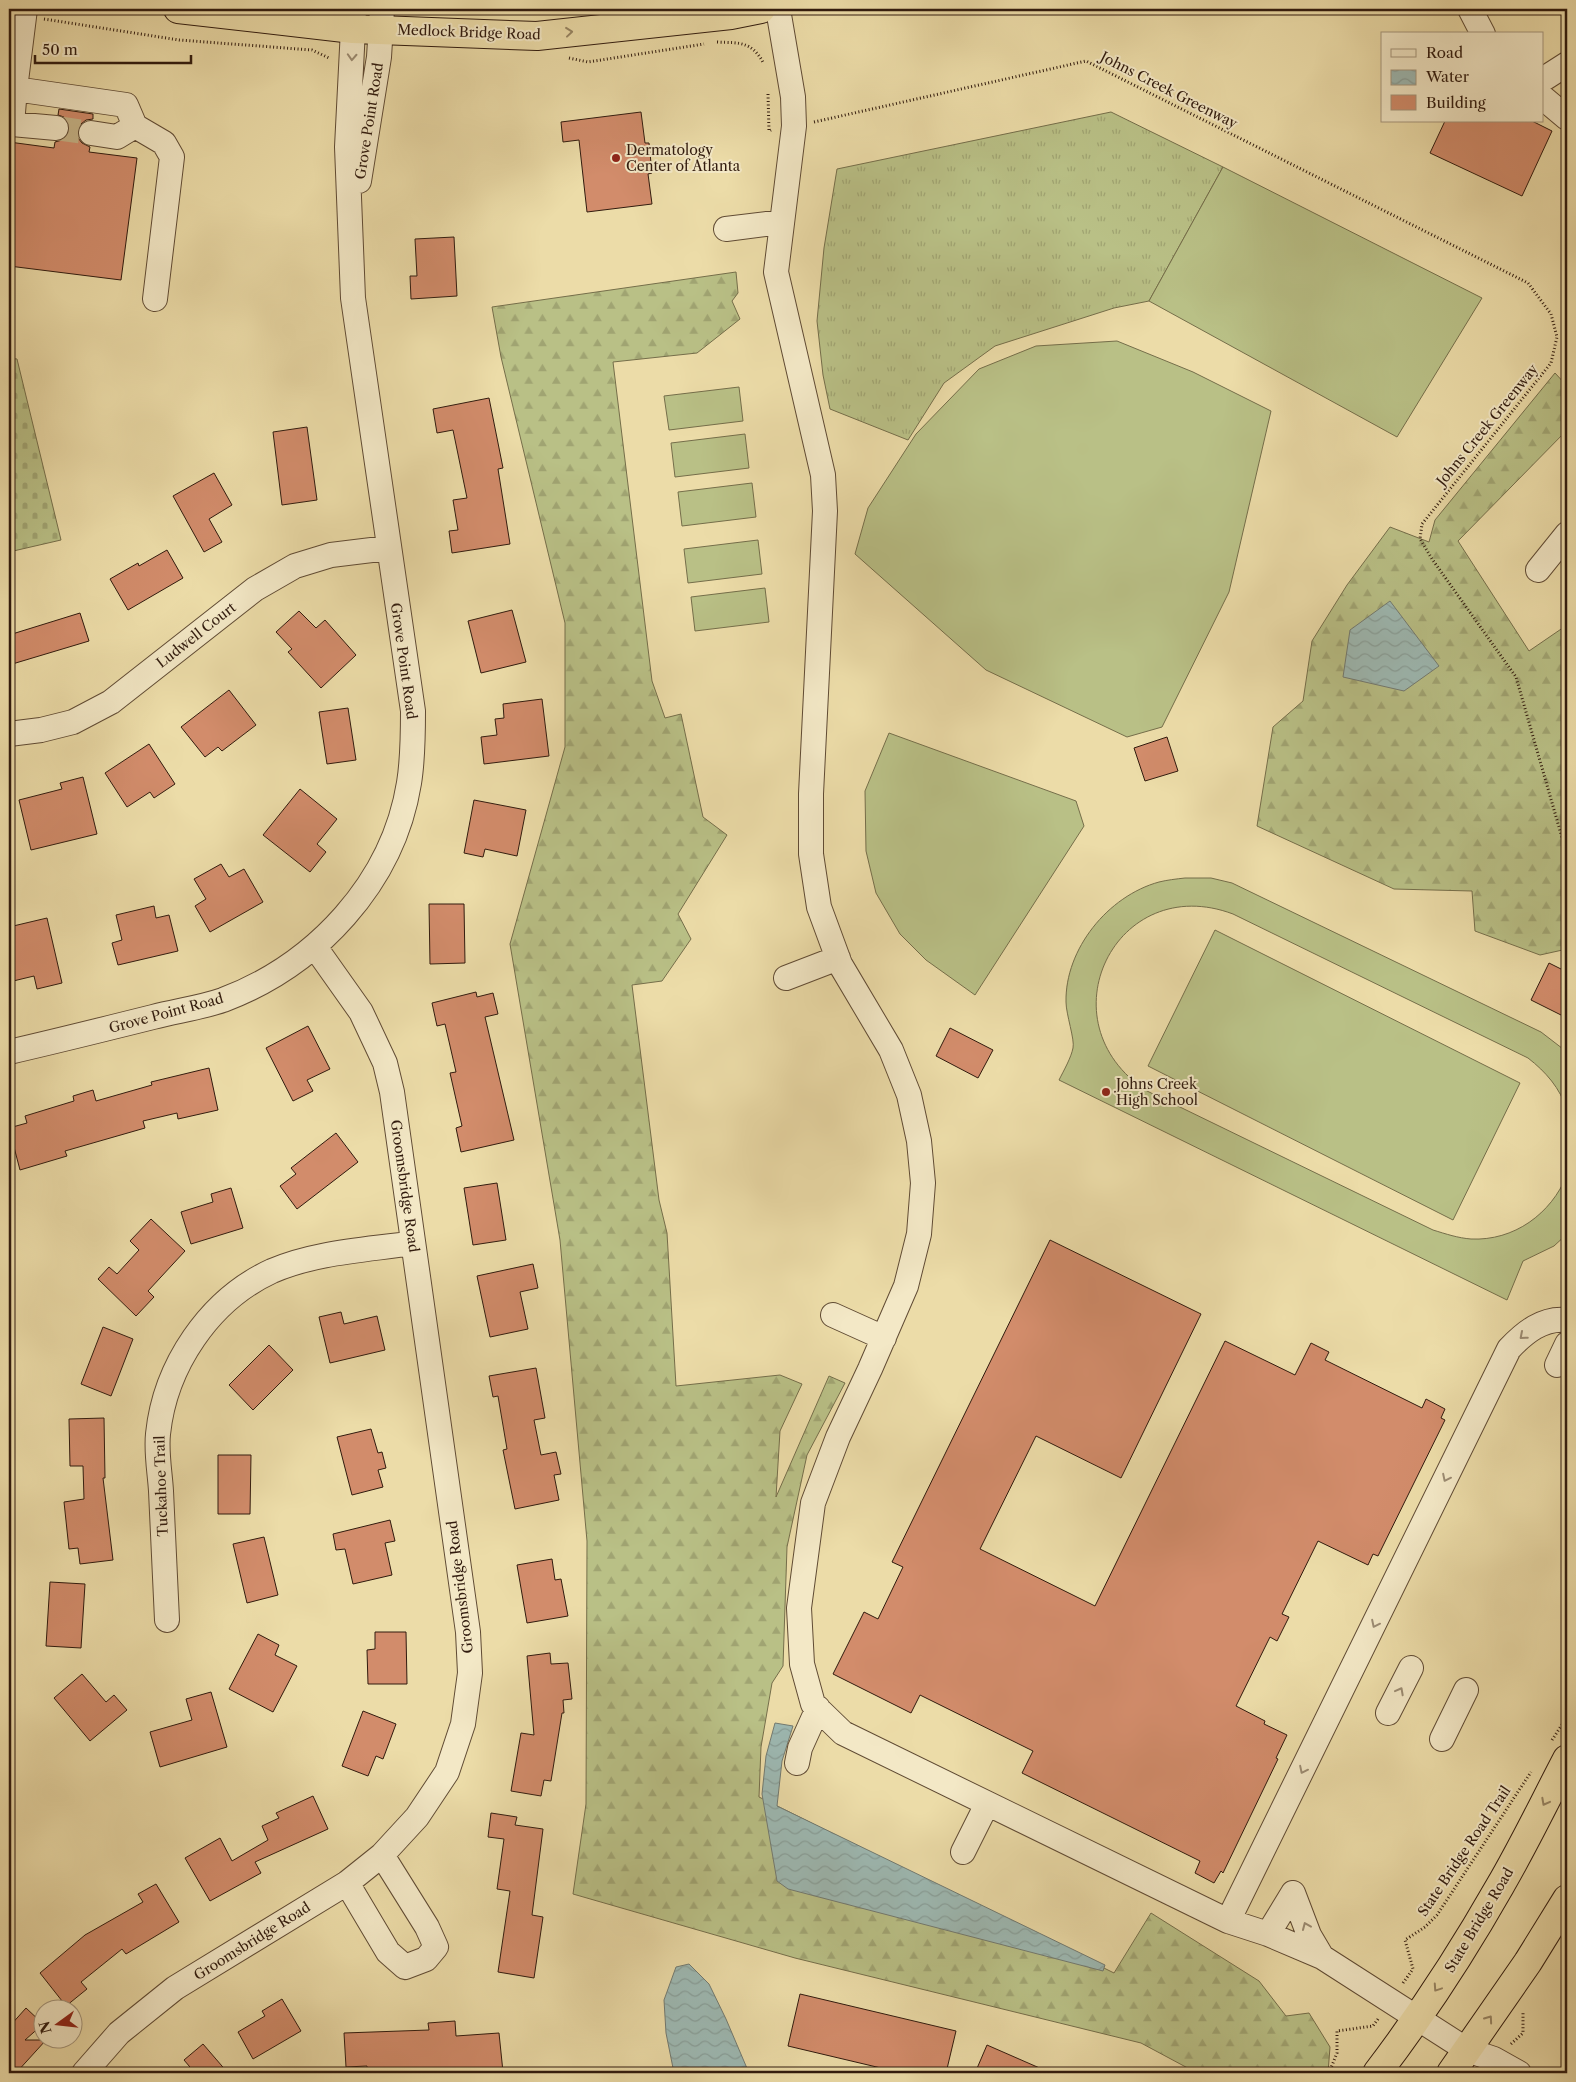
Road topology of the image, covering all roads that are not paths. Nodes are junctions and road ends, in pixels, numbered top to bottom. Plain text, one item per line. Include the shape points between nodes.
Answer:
1 (178, 9) edge
2 (761, 9) edge
3 (778, 9) edge
4 (1470, 9) edge
5 (24, 12) edge
6 (354, 19) edge
7 (381, 19) edge
8 (1482, 32) edge
9 (1567, 64) edge
10 (1544, 79) edge
11 (15, 89) junction
12 (1544, 99) edge
13 (1567, 118) edge
14 (135, 126) junction
15 (56, 128) tunnel mouth
16 (91, 133) tunnel mouth
17 (782, 222) junction
18 (726, 229) dead end
19 (351, 232) junction
20 (154, 299) dead end
21 (1567, 534) edge
22 (388, 548) junction
23 (1538, 570) dead end
24 (9, 734) edge
25 (315, 947) junction
26 (838, 958) junction
27 (786, 978) dead end
28 (9, 1052) edge
29 (413, 1243) junction
30 (833, 1315) dead end
31 (1567, 1320) edge
32 (884, 1338) junction
33 (167, 1620) dead end
34 (1411, 1668) dead end
35 (1466, 1690) dead end
36 (818, 1708) junction
37 (1388, 1713) dead end
38 (1442, 1739) dead end
39 (1557, 1753) edge
40 (797, 1763) dead end
41 (987, 1804) junction
42 (963, 1852) dead end
43 (382, 1855) junction
44 (347, 1883) junction
45 (1567, 1899) edge
46 (1228, 1921) junction
47 (1268, 1934) junction
48 (1322, 1957) junction
49 (1416, 2019) junction
50 (1468, 2062) edge
51 (84, 2073) edge
52 (1377, 2073) edge
53 (1451, 2073) edge
54 (1519, 2073) edge

1 - 6 highway, Medlock Bridge Road
7 -> 2 highway, Medlock Bridge Road via 537,36
3 - 17 street via 793,97 794,126
4 - 8 street
5 - 11 street
6 - 7 highway, Medlock Bridge Road
6 -> 19 street, Grove Point Road via 348,147
7 - 19 street, Grove Point Road via 379,57
9 - 10 street
11 - 14 street via 126,105
11 - 15 street via 12,124
12 - 13 street
14 - 16 street via 118,137
14 - 20 street via 164,143 172,157
17 - 18 street
17 - 26 street via 776,272 823,474 825,511 811,854 819,907
19 - 22 street, Grove Point Road via 353,298
21 - 23 street
22 - 24 street, Ludwell Court via 331,555 295,566 255,589 111,702 73,722
22 - 25 street, Grove Point Road via 413,711 414,745 409,784 396,831 375,876 346,916
25 - 28 street, Grove Point Road via 271,978 222,1000
25 - 29 street, Groomsbridge Road via 361,1012 385,1063
26 - 27 street
26 - 32 street via 891,1050 909,1094 919,1141 923,1183 919,1234 906,1286
29 - 33 street, Tuckahoe Trail via 315,1258 273,1271 225,1302 189,1343 168,1385 158,1435
29 - 43 street, Groomsbridge Road via 468,1632 470,1673 463,1724 447,1772 417,1817
30 - 32 street
31 -> 46 street via 1546,1322 1532,1328 1509,1349
32 - 36 street via 838,1437 813,1503 799,1608 802,1664 813,1704
37 -> 34 street
35 - 38 street
36 - 40 street via 800,1748
36 - 41 street via 843,1733
39 -> 49 highway, State Bridge Road via 1501,1885
41 - 42 street
41 - 46 street
43 - 44 street, Groomsbridge Road
43 - 44 street via 436,1947 426,1959 406,1967 388,1952
44 - 51 street, Groomsbridge Road via 174,1988 119,2033
50 -> 45 highway
46 - 47 street
47 - 48 street
48 -> 47 street via 1309,1935 1293,1894
48 - 49 street
49 - 50 street
49 - 52 highway, State Bridge Road
50 - 53 highway
50 - 54 street via 1494,2059

